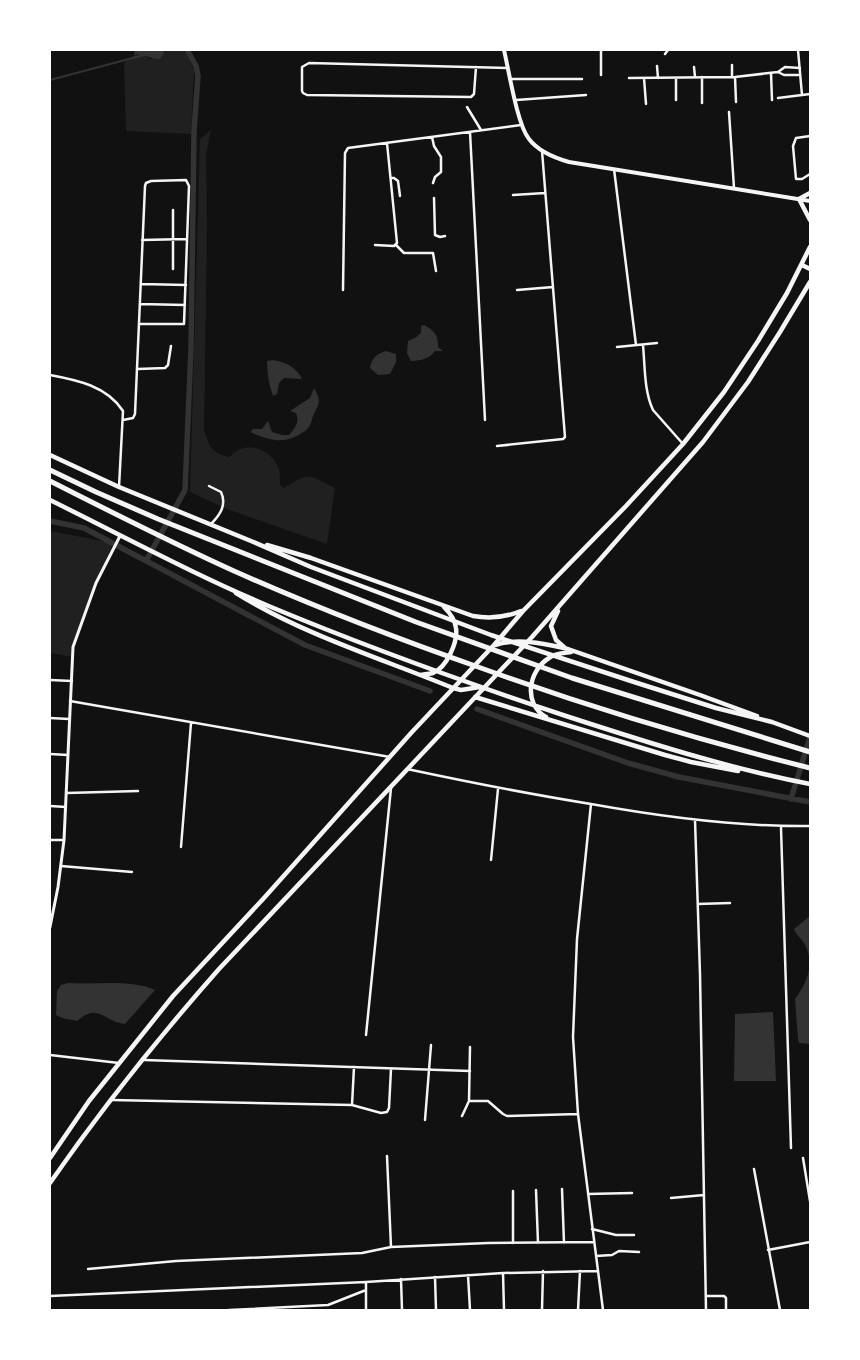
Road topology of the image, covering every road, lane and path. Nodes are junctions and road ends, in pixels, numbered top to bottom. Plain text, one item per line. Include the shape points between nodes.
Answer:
1 (504, 50) edge
2 (601, 50) edge
3 (668, 50) edge
4 (798, 50) edge
5 (665, 54) dead end
6 (732, 65) dead end
7 (657, 66) dead end
8 (694, 66) dead end
9 (476, 67) junction
10 (508, 68) junction
11 (800, 68) junction
12 (778, 72) junction
13 (771, 73) junction
14 (601, 75) dead end
15 (800, 75) junction
16 (695, 77) junction
17 (702, 77) junction
18 (734, 77) junction
19 (629, 78) dead end
20 (644, 78) junction
21 (658, 78) junction
22 (676, 78) junction
23 (511, 79) junction
24 (582, 79) dead end
25 (810, 94) edge
26 (586, 95) dead end
27 (802, 95) junction
28 (778, 98) dead end
29 (516, 100) junction
30 (676, 100) dead end
31 (772, 100) dead end
32 (736, 102) dead end
33 (702, 103) dead end
34 (646, 104) dead end
35 (467, 107) dead end
36 (729, 112) dead end
37 (522, 125) junction
38 (481, 130) junction
39 (470, 132) junction
40 (810, 136) edge
41 (432, 137) junction
42 (387, 143) junction
43 (542, 149) junction
44 (614, 169) junction
45 (810, 174) edge
46 (391, 178) junction
47 (434, 182) dead end
48 (734, 188) junction
49 (545, 193) junction
50 (810, 193) edge
51 (400, 196) dead end
52 (514, 196) dead end
53 (434, 198) dead end
54 (799, 199) junction
55 (810, 200) edge
56 (173, 210) dead end
57 (810, 220) edge
58 (445, 236) dead end
59 (173, 239) junction
60 (187, 239) junction
61 (142, 240) junction
62 (375, 245) dead end
63 (396, 245) junction
64 (810, 247) edge
65 (802, 265) junction
66 (173, 269) dead end
67 (810, 269) edge
68 (436, 271) dead end
69 (810, 282) edge
70 (141, 284) junction
71 (186, 285) junction
72 (553, 287) junction
73 (343, 290) dead end
74 (517, 290) dead end
75 (808, 290) edge
76 (140, 304) junction
77 (185, 305) junction
78 (139, 324) junction
79 (657, 344) dead end
80 (643, 345) junction
81 (171, 346) dead end
82 (636, 346) junction
83 (617, 347) dead end
84 (138, 369) junction
85 (50, 375) edge
86 (123, 420) junction
87 (484, 420) dead end
88 (684, 444) junction
89 (497, 446) dead end
90 (50, 455) edge
91 (50, 470) edge
92 (50, 482) edge
93 (209, 486) dead end
94 (119, 487) junction
95 (50, 500) edge
96 (211, 524) junction
97 (120, 536) junction
98 (251, 541) junction
99 (217, 582) junction
100 (561, 605) junction
101 (443, 606) junction
102 (523, 611) junction
103 (528, 642) junction
104 (494, 645) junction
105 (565, 648) junction
106 (573, 652) junction
107 (420, 675) junction
108 (50, 680) edge
109 (72, 681) junction
110 (488, 684) junction
111 (452, 688) junction
112 (475, 697) junction
113 (70, 701) junction
114 (50, 718) edge
115 (69, 719) junction
116 (553, 721) junction
117 (772, 722) junction
118 (191, 723) junction
119 (809, 735) edge
120 (810, 752) edge
121 (50, 754) edge
122 (68, 755) junction
123 (390, 757) junction
124 (810, 768) edge
125 (407, 770) junction
126 (759, 774) junction
127 (810, 784) edge
128 (391, 786) junction
129 (498, 789) junction
130 (138, 791) dead end
131 (67, 793) junction
132 (591, 804) junction
133 (50, 806) edge
134 (66, 807) junction
135 (695, 820) junction
136 (810, 826) edge
137 (782, 827) junction
138 (50, 840) edge
139 (64, 840) junction
140 (181, 847) dead end
141 (491, 860) dead end
142 (61, 866) junction
143 (132, 872) dead end
144 (730, 903) dead end
145 (698, 904) junction
146 (52, 910) edge
147 (50, 927) edge
148 (366, 1035) dead end
149 (431, 1045) dead end
150 (470, 1047) dead end
151 (50, 1055) edge
152 (142, 1060) junction
153 (120, 1063) junction
154 (354, 1067) junction
155 (391, 1068) junction
156 (429, 1070) junction
157 (470, 1071) junction
158 (110, 1100) junction
159 (469, 1101) junction
160 (352, 1105) junction
161 (578, 1114) junction
162 (462, 1116) dead end
163 (425, 1120) dead end
164 (791, 1148) dead end
165 (387, 1156) dead end
166 (50, 1158) edge
167 (803, 1158) dead end
168 (754, 1169) dead end
169 (50, 1183) edge
170 (562, 1189) dead end
171 (536, 1190) dead end
172 (513, 1191) dead end
173 (632, 1193) dead end
174 (588, 1194) junction
175 (704, 1195) junction
176 (671, 1198) dead end
177 (810, 1201) edge
178 (592, 1229) junction
179 (634, 1234) dead end
180 (594, 1242) junction
181 (810, 1242) edge
182 (513, 1243) junction
183 (538, 1243) junction
184 (564, 1243) junction
185 (391, 1247) junction
186 (768, 1250) junction
187 (639, 1252) dead end
188 (596, 1256) junction
189 (88, 1269) dead end
190 (543, 1271) junction
191 (580, 1271) junction
192 (598, 1271) junction
193 (503, 1272) junction
194 (468, 1276) junction
195 (435, 1277) junction
196 (401, 1279) junction
197 (366, 1282) junction
198 (366, 1290) junction
199 (50, 1296) edge
200 (706, 1296) junction
201 (328, 1305) junction
202 (289, 1309) edge
203 (229, 1310) edge
204 (328, 1310) edge
205 (366, 1310) edge
206 (402, 1310) edge
207 (436, 1310) edge
208 (470, 1310) edge
209 (504, 1310) edge
210 (542, 1310) edge
211 (578, 1310) edge
212 (603, 1310) edge
213 (706, 1310) edge
214 (726, 1310) edge
215 (780, 1310) edge

1 - 10 main road
2 - 14 street
3 - 5 street
4 - 11 street
6 - 18 street
7 - 21 street
8 - 16 street
9 - 9 street via 471,97 307,95 302,90 302,67 309,63
9 - 10 street
10 - 23 main road
11 - 12 street via 785,67
11 - 15 street
12 - 13 street
12 - 15 street
13 - 18 street
13 - 31 street
15 - 27 street
16 - 17 street
16 - 22 street
17 - 18 street
17 - 33 street
18 - 32 street
19 - 20 street
20 - 21 street
20 - 34 street
21 - 22 street
22 - 30 street
23 - 24 street
23 - 29 main road
25 - 27 street
26 - 29 street
27 - 28 street
29 - 37 main road
35 - 38 street
36 - 48 street
37 - 38 street
37 - 43 main road via 528,138
38 - 39 street
39 - 41 street
39 - 87 street
40 - 45 street via 796,138 793,146 796,179
41 - 42 street
41 - 47 street via 441,157 441,172
42 - 46 street
42 - 73 street via 346,150
43 - 44 main road via 569,162
43 - 49 street
44 - 48 main road
44 - 82 street
46 - 51 street via 398,181
46 - 63 street
48 - 54 main road
49 - 52 street
49 - 72 street
50 - 54 main road
53 - 58 street via 435,235
54 - 55 main road
54 - 57 main road
56 - 59 street
59 - 60 street
59 - 61 street
59 - 66 street
60 - 61 street via 189,186 186,180 146,183
60 - 71 street
61 - 70 street
62 - 63 street
63 - 68 street via 404,253 433,254
64 - 65 main road
65 - 67 main road
65 - 88 main road via 744,363
69 - 75 main road
70 - 71 street
70 - 76 street
71 - 77 street
72 - 74 street
72 - 89 street via 565,437
75 - 100 main road via 722,418
76 - 77 street
76 - 78 street
77 - 78 street via 184,324
78 - 84 street
79 - 80 street
80 - 82 street
80 - 88 street via 650,404
81 - 84 street via 170,360 165,368
82 - 83 street
84 - 86 street via 135,414
85 - 86 street via 83,382 109,396 123,411
86 - 94 street
88 - 102 main road
90 - 94 main road
91 - 120 highway via 158,519 416,622 572,678
92 - 124 highway via 233,571 404,640 631,719
93 - 96 street via 221,492 224,502
94 - 96 main road
95 - 97 main road
96 - 98 main road
97 - 99 main road
97 - 109 street via 96,583 75,642
98 - 101 main road via 311,558
98 - 117 main road via 311,567 530,649 716,708
99 - 107 main road via 266,612
99 - 126 main road via 347,637 500,694
100 - 103 main road
100 - 105 main road via 551,626 556,640
101 - 102 main road via 485,618 502,618
101 - 107 main road via 454,620 456,638 439,670
102 - 104 main road
103 - 104 main road
103 - 105 main road
103 - 110 main road
104 - 111 main road
105 - 106 main road
106 - 116 main road via 550,657 543,662 532,681 531,701 541,714
106 - 117 main road
107 - 111 main road
108 - 109 street
109 - 113 street
110 - 111 main road via 470,690
110 - 112 main road
111 - 123 main road
112 - 116 main road
112 - 125 main road
113 - 115 street
113 - 118 street
114 - 115 street
115 - 122 street
116 - 126 main road via 691,762
117 - 119 main road
118 - 123 street
118 - 140 street
121 - 122 street
122 - 131 street
123 - 153 main road via 173,996
125 - 128 main road
125 - 129 street
126 - 127 main road
128 - 148 street
128 - 152 main road via 219,969
129 - 132 street
129 - 141 street
130 - 131 street
131 - 134 street
132 - 135 street
132 - 161 street via 574,986 573,1037
133 - 134 street
134 - 139 street
135 - 137 street
135 - 145 street
136 - 137 street
137 - 164 street
138 - 139 street
139 - 142 street
142 - 143 street
142 - 146 street
144 - 145 street
145 - 175 street
146 - 147 street
149 - 156 street
150 - 157 street
151 - 153 street
152 - 154 street
152 - 158 main road
153 - 166 main road
154 - 155 street
154 - 160 street
155 - 156 street
155 - 160 street via 387,1112
156 - 157 street
156 - 163 street
157 - 159 street
158 - 160 street
158 - 169 main road
159 - 161 street via 488,1101 507,1116
159 - 162 street
161 - 174 street
165 - 185 street
167 - 177 street
168 - 186 street
170 - 184 street
171 - 183 street
172 - 182 street
173 - 174 street
174 - 178 street
175 - 176 street
175 - 200 street
178 - 179 street via 616,1235
178 - 180 street
180 - 184 street
180 - 188 street
181 - 186 street
182 - 183 street
182 - 185 street
183 - 184 street
185 - 189 street via 362,1253 176,1261
186 - 215 street
187 - 188 street via 618,1251 612,1255
188 - 192 street
190 - 191 street
190 - 193 street
190 - 210 street
191 - 192 street
191 - 211 street
192 - 212 street
193 - 194 street
193 - 209 street
194 - 195 street
194 - 208 street
195 - 196 street
195 - 207 street
196 - 197 street
196 - 206 street
197 - 198 street
197 - 199 street
198 - 201 street
198 - 205 street
200 - 213 street
200 - 214 street via 724,1296
201 - 202 street
201 - 204 street
202 - 203 street

